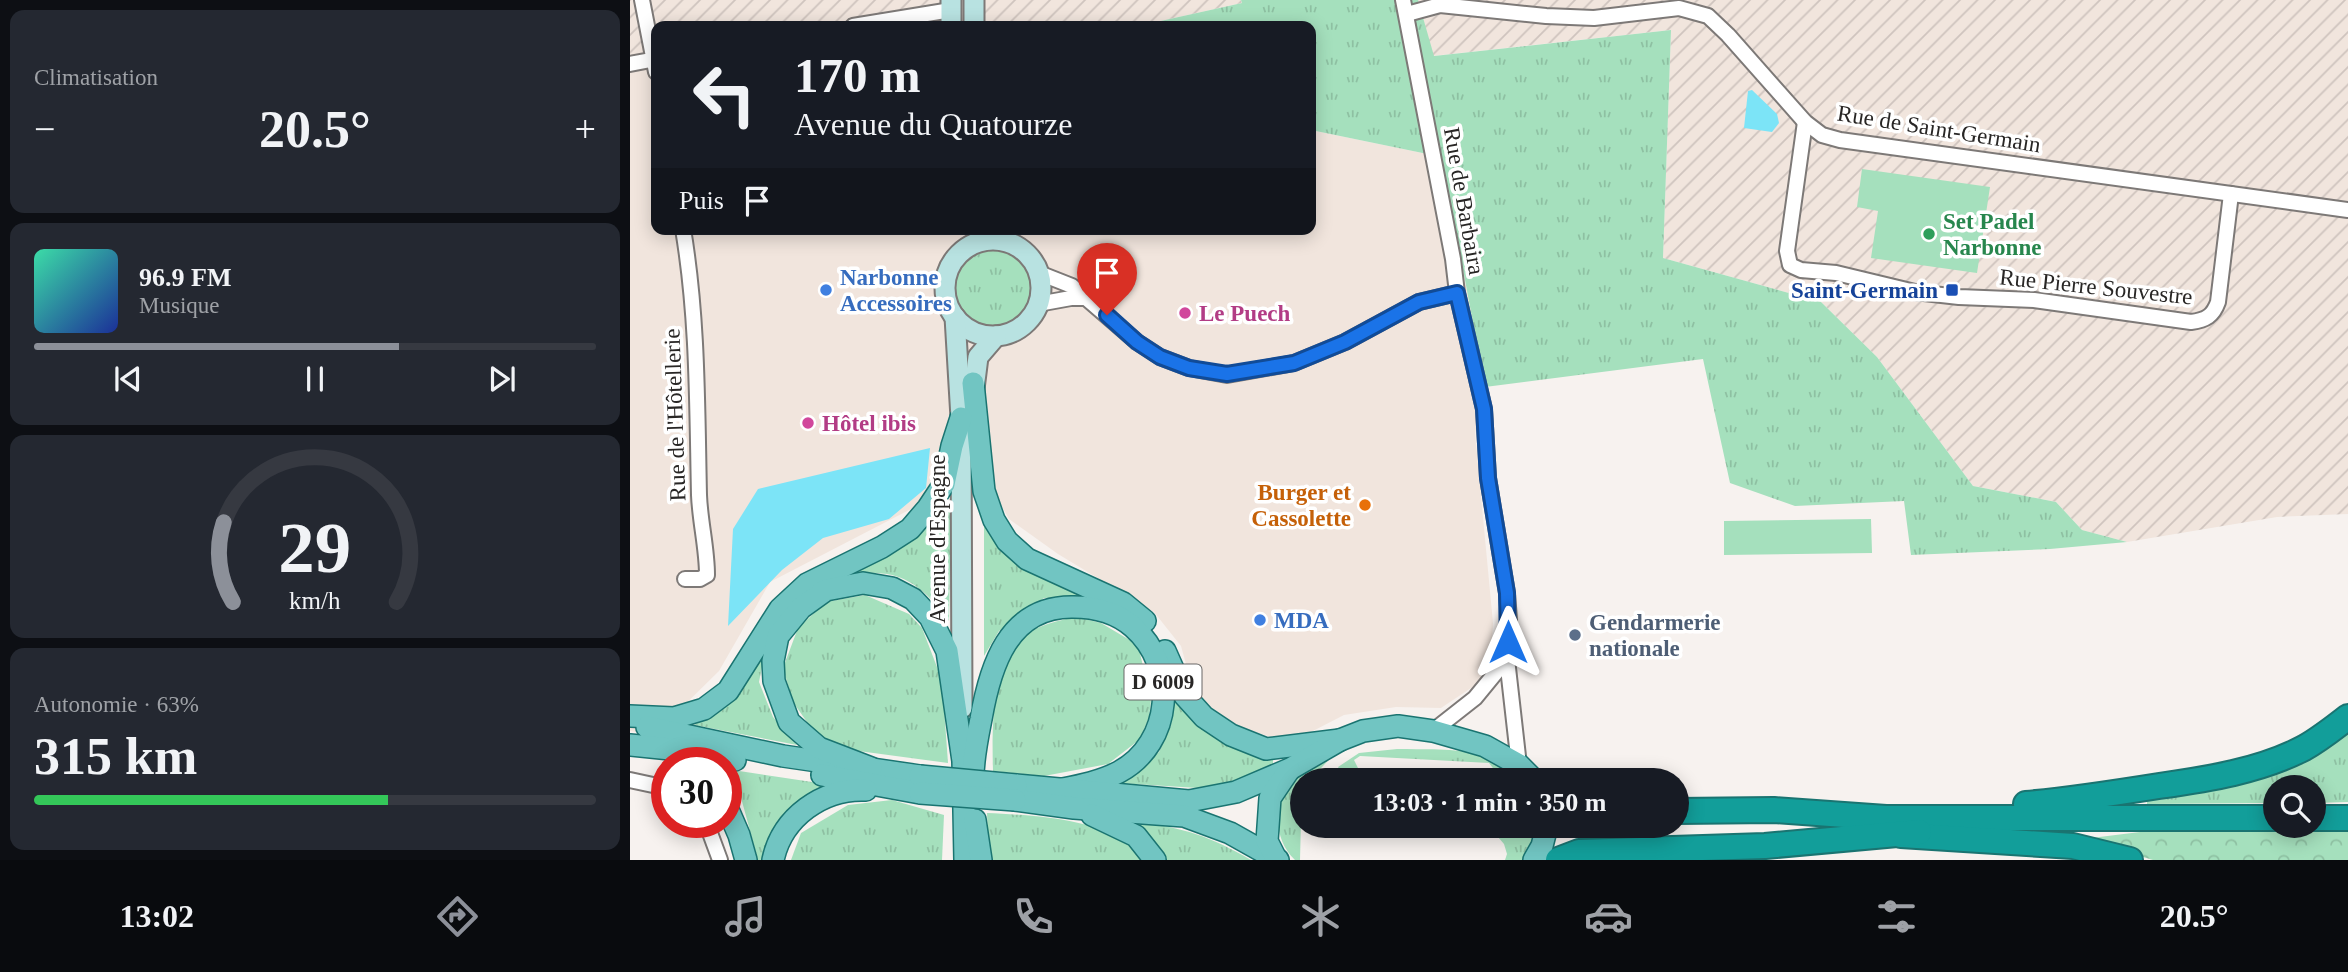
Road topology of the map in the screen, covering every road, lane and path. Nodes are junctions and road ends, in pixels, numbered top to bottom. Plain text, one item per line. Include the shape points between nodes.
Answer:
1 (642, 0) edge
2 (974, 0) edge
3 (1405, 7) edge
4 (951, 12) edge
5 (888, 21) edge
6 (974, 21) edge
7 (651, 40) edge
8 (651, 63) edge
9 (630, 64) edge
10 (1805, 122) junction
11 (2231, 194) junction
12 (2348, 211) edge
13 (684, 235) edge
14 (1000, 235) edge
15 (967, 238) edge
16 (1039, 273) junction
17 (1457, 293) junction
18 (1088, 298) junction
19 (1038, 304) junction
20 (955, 317) junction
21 (996, 336) junction
22 (973, 383) junction
23 (961, 418) junction
24 (685, 579) dead end
25 (1507, 659) junction
26 (630, 716) edge
27 (2348, 717) edge
28 (630, 724) edge
29 (1433, 731) junction
30 (1340, 740) junction
31 (630, 748) edge
32 (651, 755) edge
33 (968, 761) junction
34 (871, 768) junction
35 (1292, 768) edge
36 (1519, 768) edge
37 (1526, 768) edge
38 (1290, 769) joint
39 (630, 780) edge
40 (920, 784) junction
41 (651, 785) edge
42 (1058, 790) junction
43 (1015, 792) junction
44 (1074, 808) junction
45 (969, 809) junction
46 (1689, 811) edge
47 (2263, 818) edge
48 (1888, 826) junction
49 (712, 838) edge
50 (740, 838) edge
51 (1544, 838) edge
52 (1569, 857) edge
53 (1277, 859) edge
54 (720, 860) edge
55 (746, 860) edge
56 (772, 860) edge
57 (957, 860) edge
58 (965, 860) edge
59 (974, 860) edge
60 (981, 860) edge
61 (1155, 860) edge
62 (1534, 860) edge
63 (2130, 860) edge

1 - 7 street
2 - 6 main road
3 - 10 street, Rue de Saint-Germain via 1440,5 1594,18 1679,8 1708,16
3 - 17 street, Rue de Barbaira
4 - 5 street
8 - 9 street
10 - 11 street, Rue de Saint-Germain via 1822,135 1840,140
10 - 11 street, Rue Pierre Souvestre via 1787,250 1790,265 1915,292 2034,300 2203,320 2214,314 2218,302
11 - 12 street, Rue de Saint-Germain
13 - 24 street, Rue de l'Hôtellerie via 699,406 699,499 707,550 707,575
14 - 15 main road via 982,241
14 - 16 main road via 1022,249
15 - 20 main road via 947,273 946,300
16 - 18 street
16 - 19 main road
17 - 18 street via 1419,302 1294,363 1227,374 1189,368 1160,357
17 - 25 street, Rue de Barbaira via 1484,409 1488,478 1507,593
18 - 19 street
19 - 21 main road via 1025,323
20 - 21 main road via 968,328
20 - 23 main road, Avenue d'Espagne
21 - 22 main road, Avenue d'Espagne via 978,357
22 - 30 main road via 984,491 1007,541 1027,559 1123,603 1146,622 1161,642 1185,696 1204,717 1231,735 1266,749
22 - 33 main road, Avenue d'Espagne
23 - 26 main road via 944,484 910,528 807,584 780,609 728,691 704,709 674,718
23 - 33 main road, Avenue d'Espagne
25 - 29 street via 1475,698
25 - 37 street, Rue de Barbaira
27 - 48 highway via 2304,748 2224,775
28 - 34 main road, D 6009 via 783,756
29 - 30 main road, D 6009 via 1398,726 1363,730
29 - 36 main road, D 6009 via 1485,746
30 - 35 main road, D 6009
31 - 32 main road
31 - 40 main road, D 6009 via 680,750
33 - 34 main road via 947,651 930,617 913,599 892,588 863,583 826,590 801,608 778,636 773,661 774,681 789,722 819,748
33 - 42 main road, D 6009 via 997,656 1018,627 1050,610 1100,610 1131,625 1152,651 1165,705 1143,753 1120,772
33 - 45 main road, D 6009
34 - 40 main road, D 6009
38 - 42 main road, D 6009 via 1236,792 1189,801
38 - 53 main road via 1269,798 1267,841
39 - 41 street
40 - 43 main road, D 6009, bridge
40 - 56 main road via 847,789 812,803 788,826
42 - 43 main road, D 6009
43 - 44 main road, D 6009
44 - 53 main road, D 6009 via 1184,817 1230,832
44 - 61 main road via 1136,836
45 - 57 main road
45 - 58 main road, D 6009
45 - 59 main road, D 6009
45 - 60 main road
46 - 48 highway via 1774,810
47 - 48 highway via 2069,818
48 - 52 highway via 1765,846
48 - 63 highway via 2073,846
49 - 54 street
50 - 55 main road
51 - 62 main road

